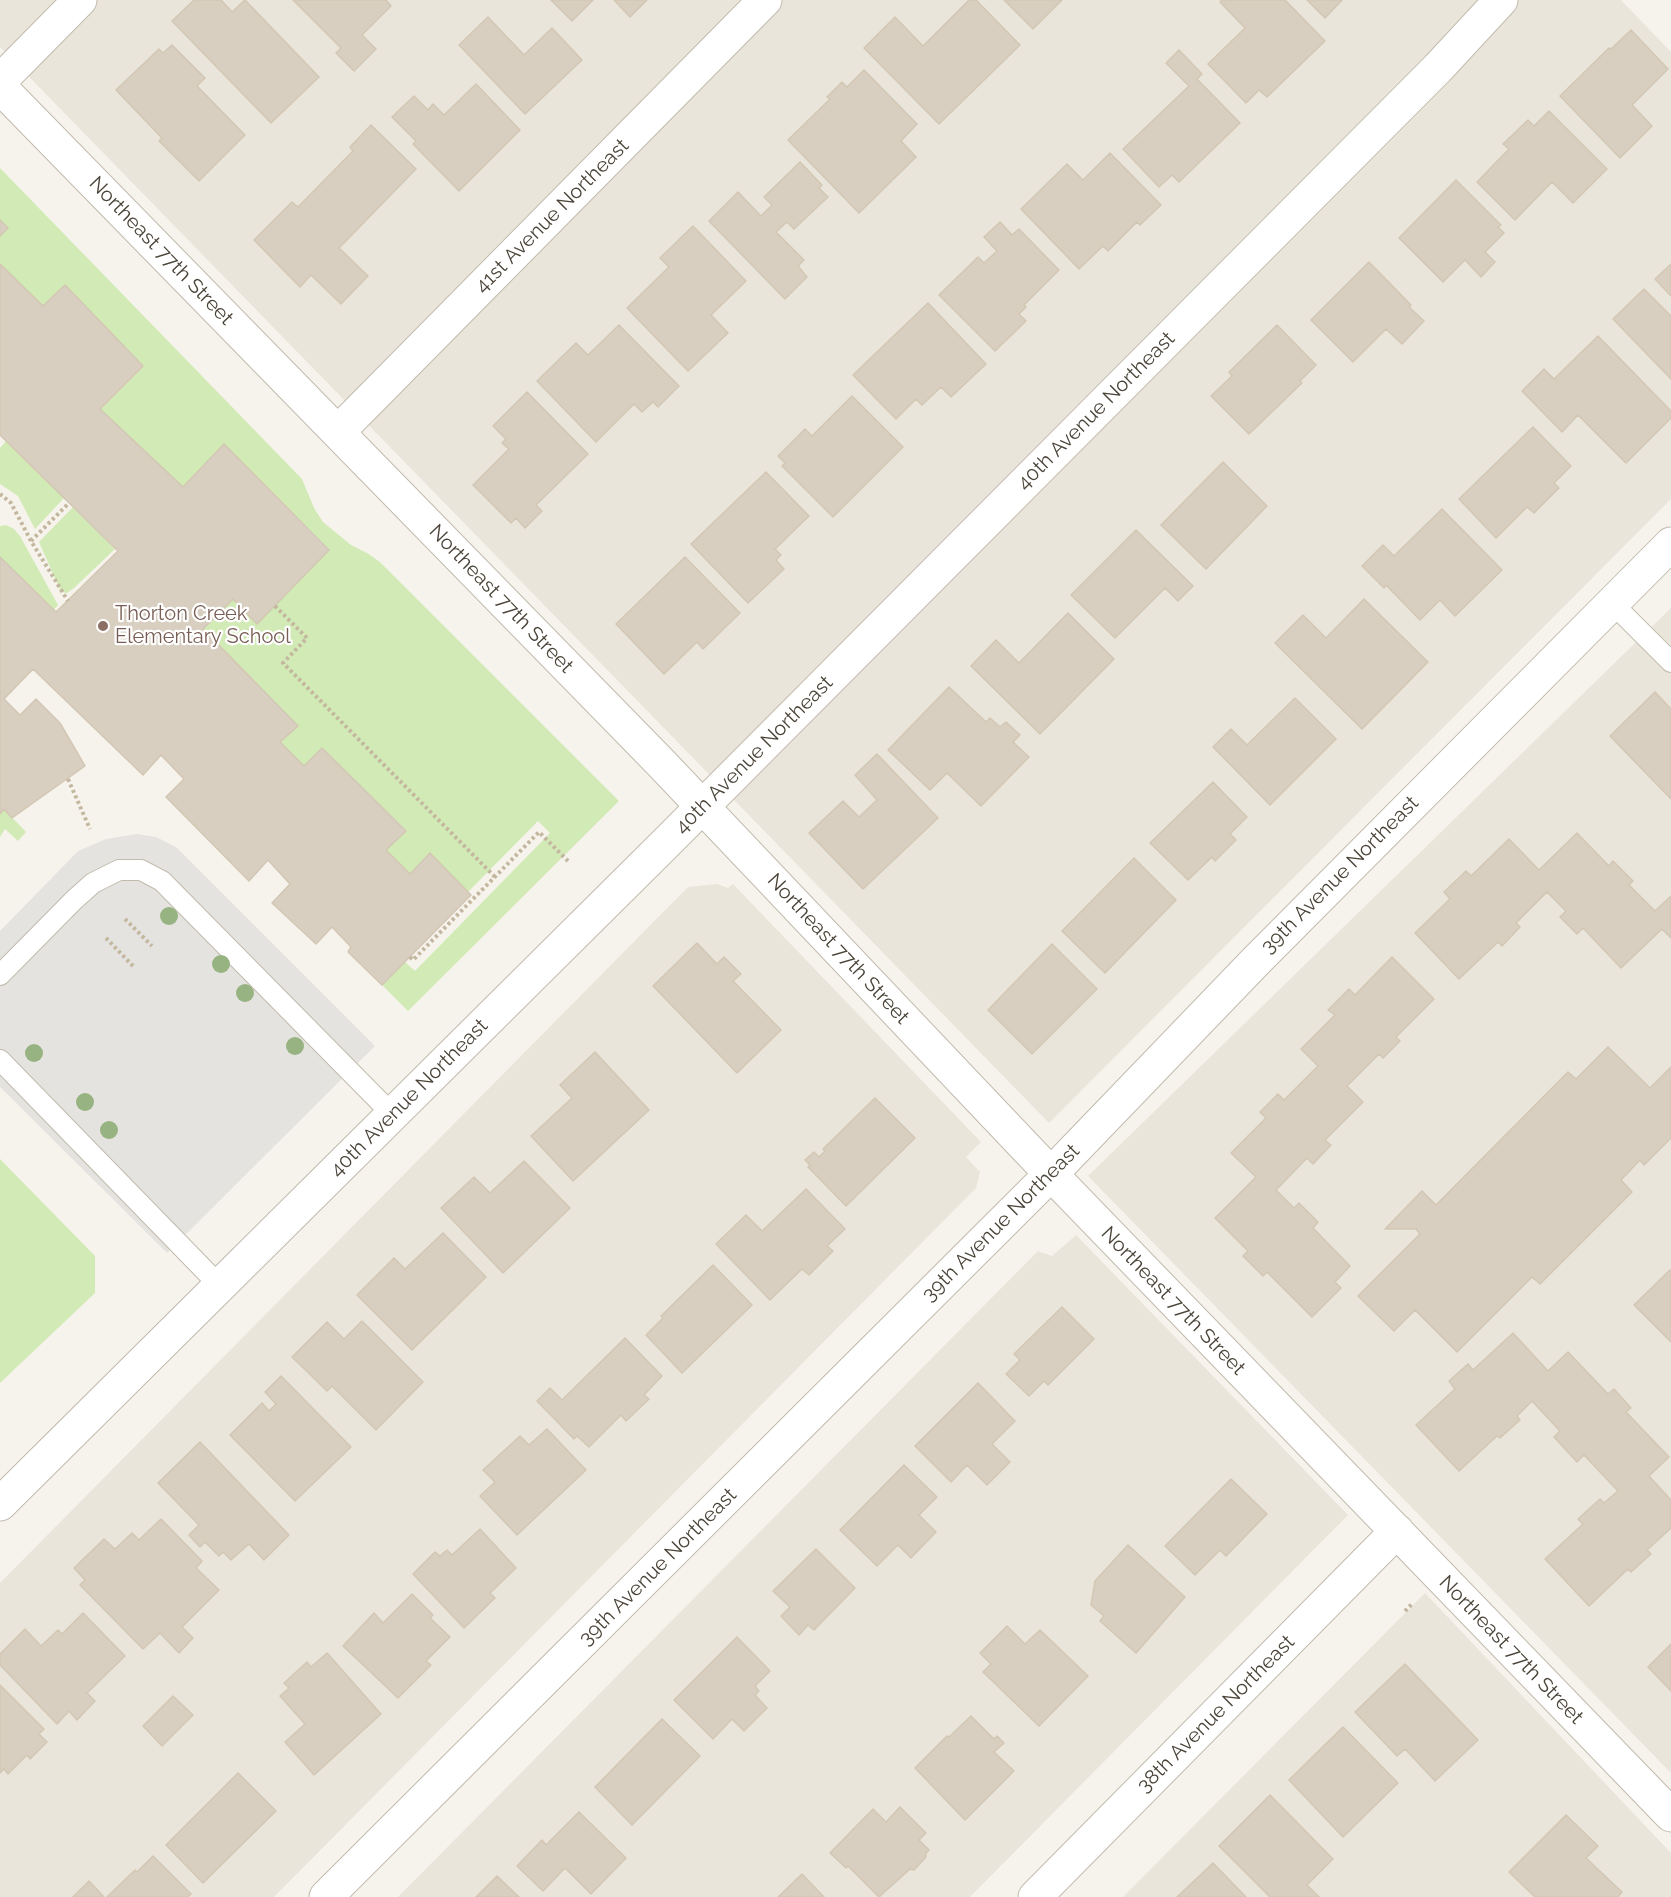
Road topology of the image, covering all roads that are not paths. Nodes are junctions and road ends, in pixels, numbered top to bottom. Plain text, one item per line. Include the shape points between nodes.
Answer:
1 (80, 0) edge
2 (765, 0) edge
3 (1501, 0) edge
4 (0, 81) edge
5 (0, 87) edge
6 (338, 432) junction
7 (1671, 544) edge
8 (1612, 603) junction
9 (1671, 662) edge
10 (702, 806) junction
11 (0, 975) edge
12 (0, 1060) edge
13 (392, 1114) junction
14 (1051, 1174) junction
15 (220, 1286) junction
16 (0, 1504) edge
17 (1397, 1532) junction
18 (1671, 1815) edge
19 (326, 1897) edge
20 (1035, 1897) edge

1 - 4 street
2 - 6 street, 41st Avenue Northeast
3 - 10 street, 40th Avenue Northeast
5 - 6 street, Northeast 77th Street
6 - 10 street, Northeast 77th Street
7 - 8 street, 39th Avenue Northeast
8 - 9 lane
8 - 14 street, 39th Avenue Northeast via 1256,961
10 - 13 street, 40th Avenue Northeast
10 - 14 street, Northeast 77th Street
11 - 13 lane via 93,883 119,870 141,870 162,881
12 - 15 lane
13 - 15 street, 40th Avenue Northeast
14 - 17 street, Northeast 77th Street
14 - 19 street, 39th Avenue Northeast
15 - 16 street, 40th Avenue Northeast
17 - 18 street, Northeast 77th Street
17 - 20 street, 38th Avenue Northeast

